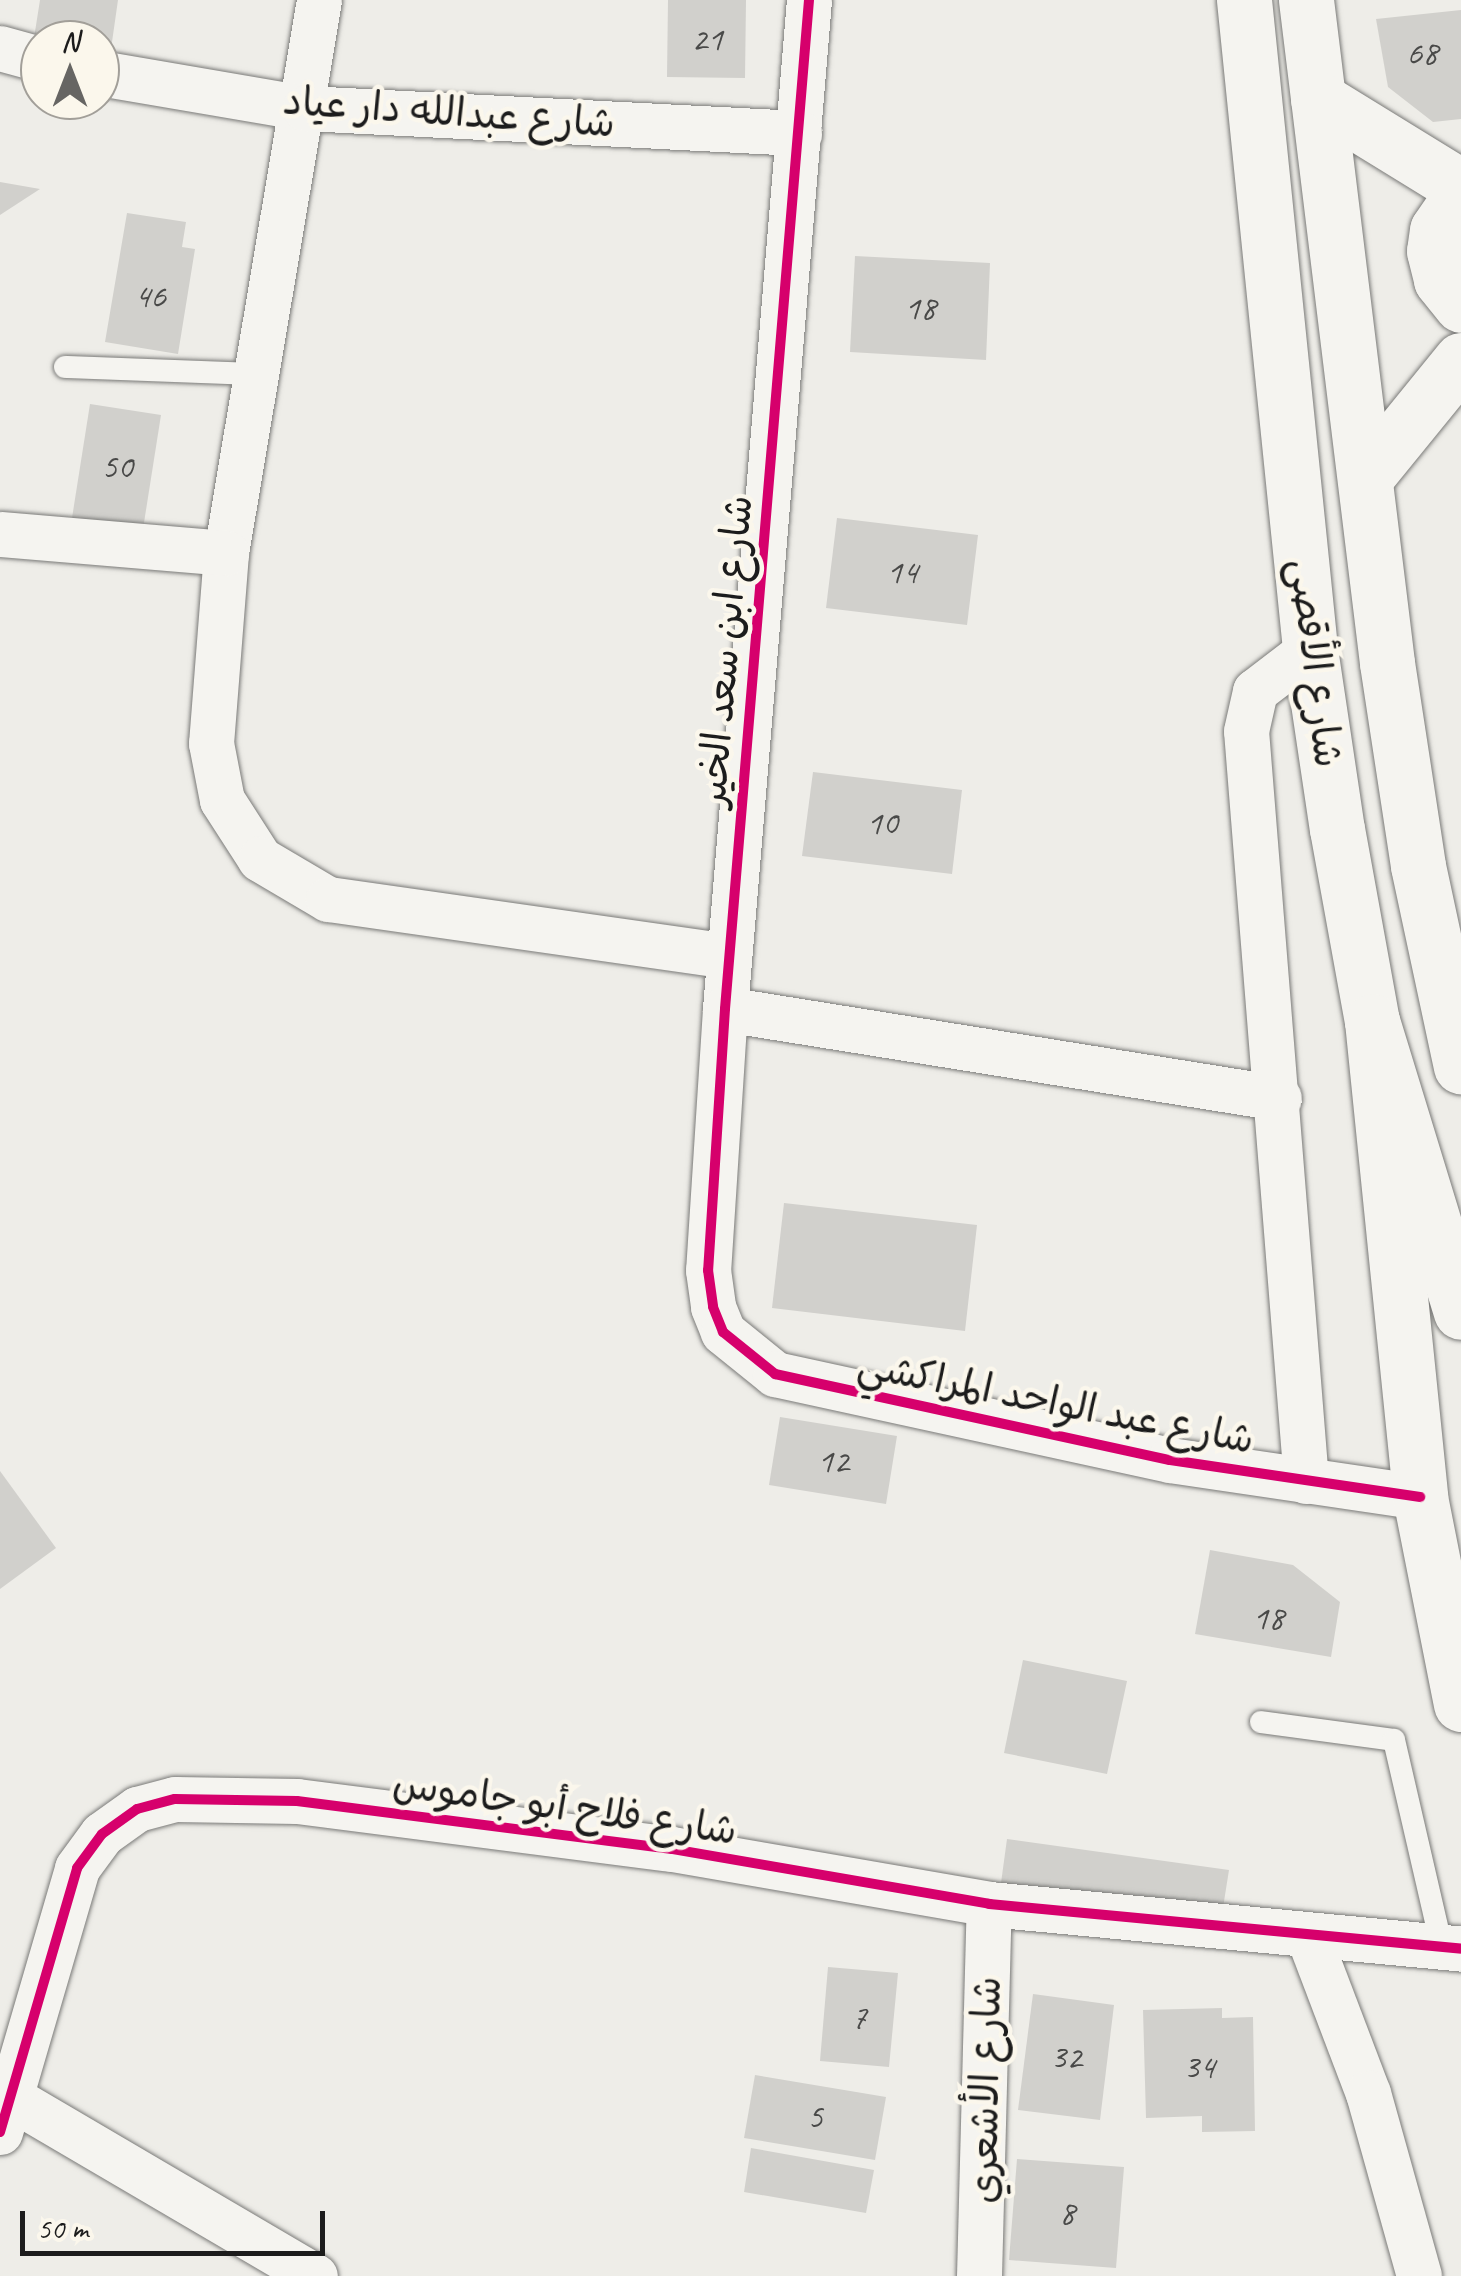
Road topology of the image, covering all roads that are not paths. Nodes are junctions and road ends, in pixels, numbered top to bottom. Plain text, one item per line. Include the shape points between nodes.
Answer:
1 (319, 0) edge
2 (808, 0) edge
3 (1244, 0) edge
4 (1306, 0) edge
5 (120, 77) edge
6 (1318, 99) junction
7 (305, 108) junction
8 (800, 132) junction
9 (1461, 187) edge
10 (1461, 195) edge
11 (1461, 304) edge
12 (1461, 360) edge
13 (66, 366) dead end
14 (257, 374) junction
15 (1365, 478) junction
16 (0, 534) edge
17 (226, 553) junction
18 (1310, 648) junction
19 (729, 956) junction
20 (725, 1009) junction
21 (1372, 1022) junction
22 (1461, 1066) edge
23 (1279, 1098) junction
24 (713, 1307) joint
25 (1461, 1312) edge
26 (1306, 1480) junction
27 (1420, 1497) junction
28 (1461, 1704) edge
29 (1261, 1722) dead end
30 (989, 1904) junction
31 (1308, 1938) junction
32 (1451, 1949) edge
33 (4, 2102) edge
34 (984, 2275) edge
35 (315, 2276) edge
36 (1419, 2276) edge

1 - 7 street
2 - 8 street, شارع ابن سعد الخير
3 - 18 main road, شارع الأقصى
4 - 6 main road, شارع الأقصى
5 - 7 street, شارع عبدالله دار عياد
6 - 9 main road
6 - 15 main road, شارع الأقصى
7 - 8 street, شارع عبدالله دار عياد
7 - 14 street
8 - 19 street, شارع ابن سعد الخير
10 - 11 main road via 1437,230 1434,250 1441,280
12 - 15 main road
13 - 14 lane
14 - 17 street
15 - 22 main road, شارع الأقصى via 1418,866
16 - 17 street
17 - 19 street via 211,743 222,800 260,860 328,899
18 - 21 main road, شارع الأقصى
18 - 23 street via 1255,691 1246,731
19 - 20 street, شارع ابن سعد الخير
20 - 23 street
20 - 24 street, شارع ابن سعد الخير via 708,1270
21 - 25 main road, شارع الأقصى
21 - 27 main road
23 - 26 street
24 - 26 street, شارع عبد الواحد المراكشي via 735,1345 775,1374 1170,1460
26 - 27 street, شارع عبد الواحد المراكشي
27 - 28 main road
29 - 32 lane via 1394,1740
30 - 31 street, شارع فلاح أبو جاموس
30 - 33 street, شارع فلاح أبو جاموس via 672,1849 297,1801 175,1799 136,1809 102,1834 77,1868
30 - 34 street, شارع الأشعري
31 - 32 street, شارع فلاح أبو جاموس
31 - 36 street via 1368,2093
33 - 35 street

